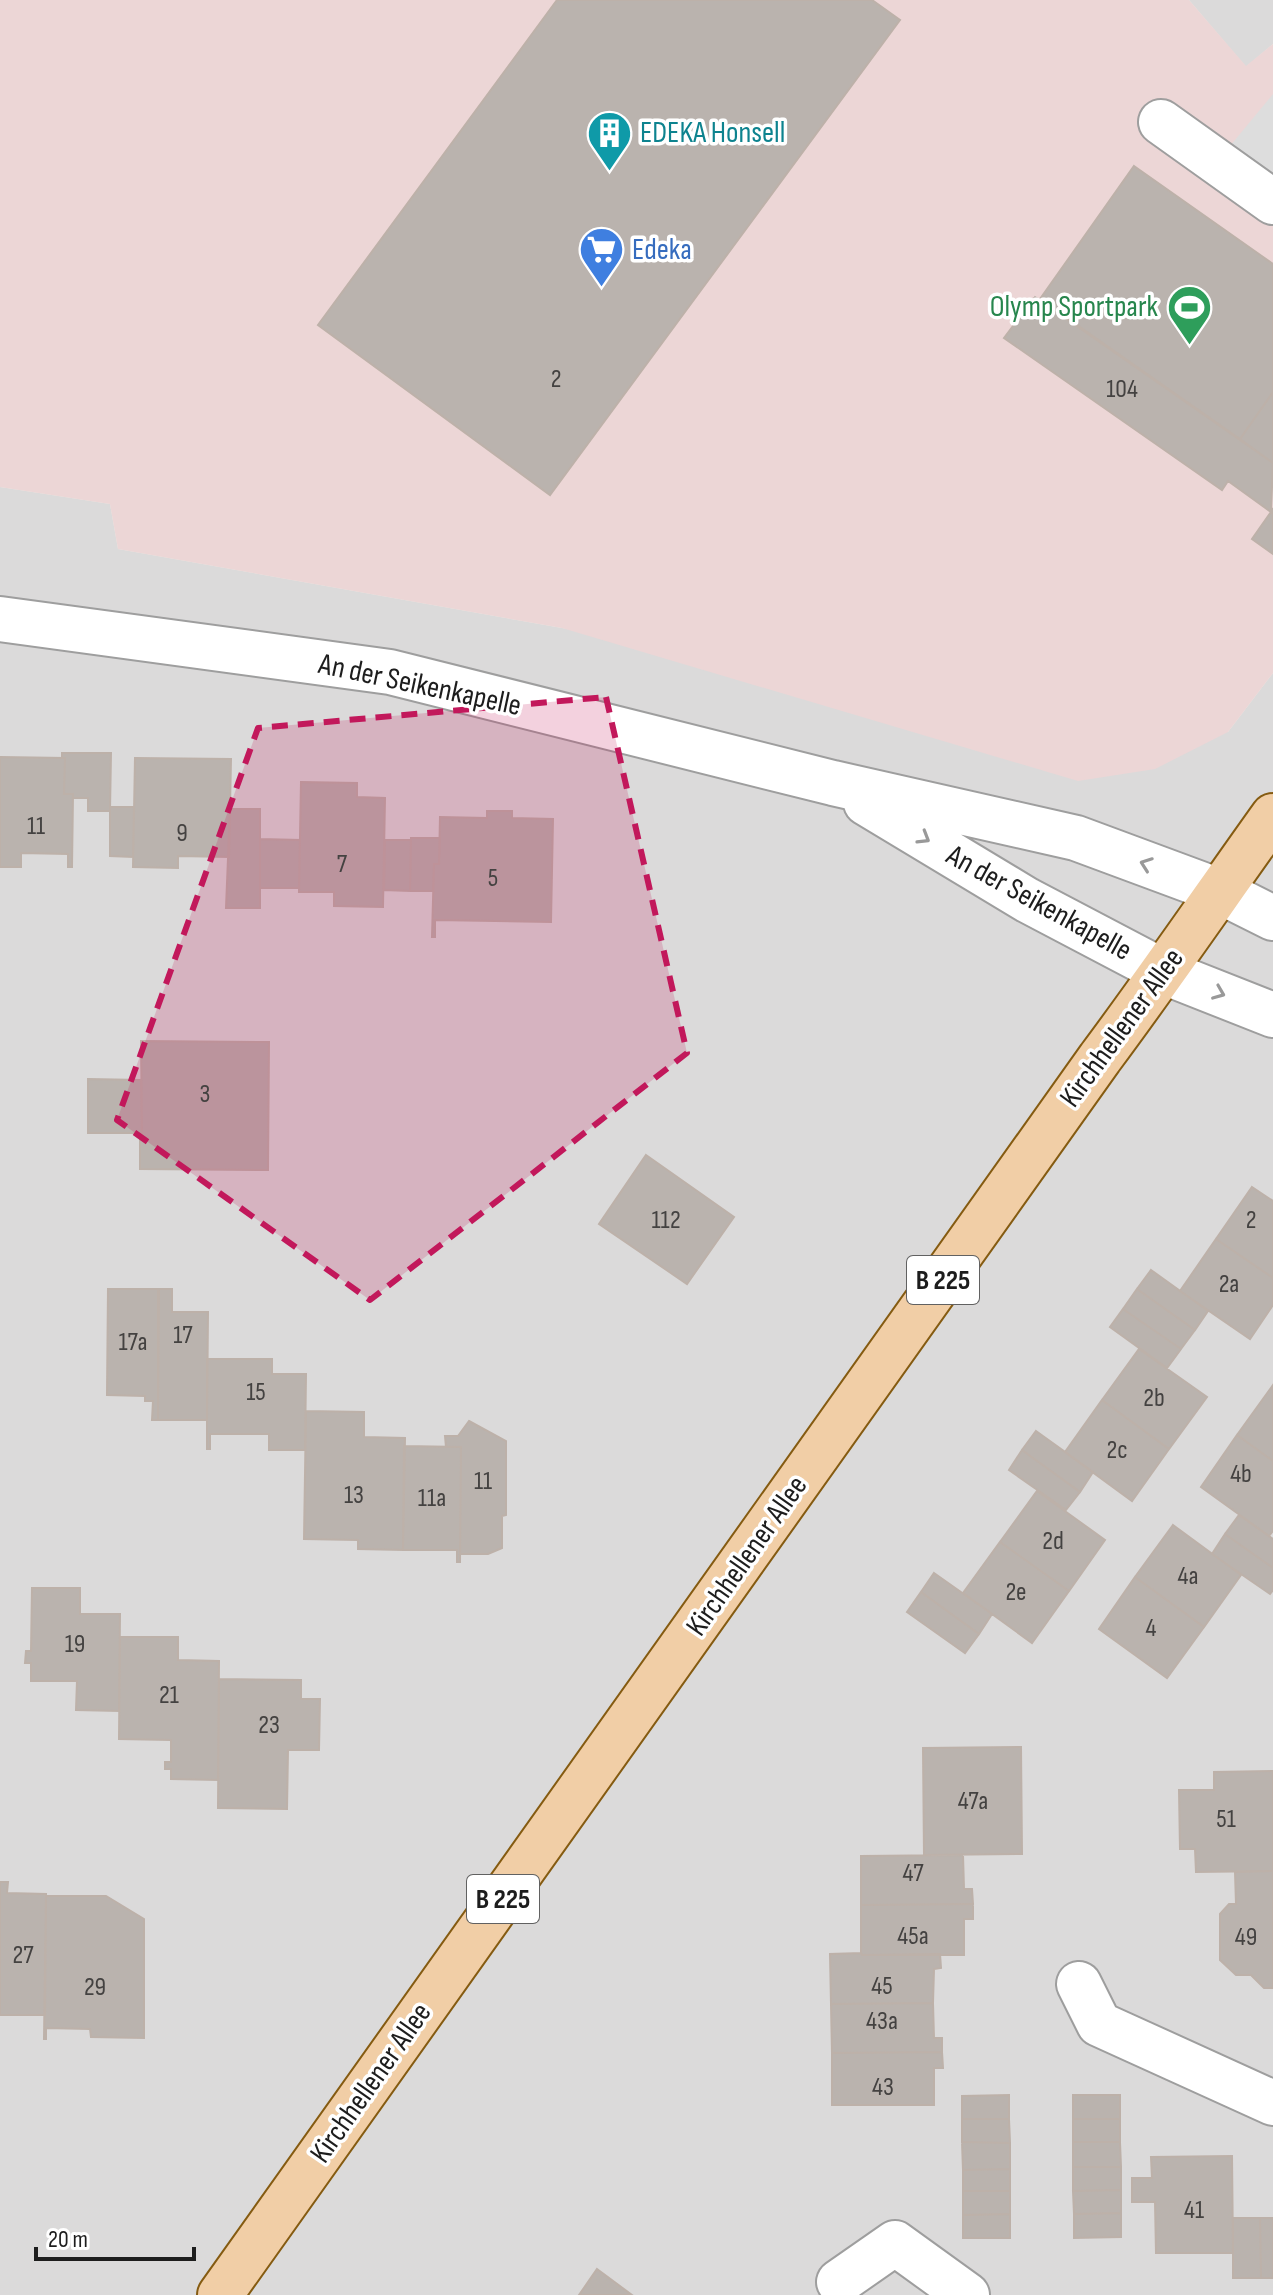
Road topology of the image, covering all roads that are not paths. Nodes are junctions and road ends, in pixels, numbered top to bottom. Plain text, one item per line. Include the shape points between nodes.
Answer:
1 (1161, 122) dead end
2 (1273, 202) edge
3 (0, 619) edge
4 (833, 783) junction
5 (1273, 816) edge
6 (1219, 891) junction
7 (1273, 918) edge
8 (1164, 972) junction
9 (1273, 1015) edge
10 (1079, 1984) dead end
11 (1273, 2103) edge
12 (839, 2282) dead end
13 (220, 2295) edge
14 (967, 2295) edge

1 - 2 street
3 - 4 street, An der Seikenkapelle via 390,672
6 -> 4 street, An der Seikenkapelle via 1076,838
4 -> 8 street, An der Seikenkapelle via 1027,900
5 - 6 main road, Kirchhellener Allee / B 225
6 - 7 street, An der Seikenkapelle
6 - 8 main road, Kirchhellener Allee / B 225
8 -> 9 street, An der Seikenkapelle
8 - 13 main road, Kirchhellener Allee / B 225
10 - 11 street via 1099,2024
12 - 14 street via 895,2243

